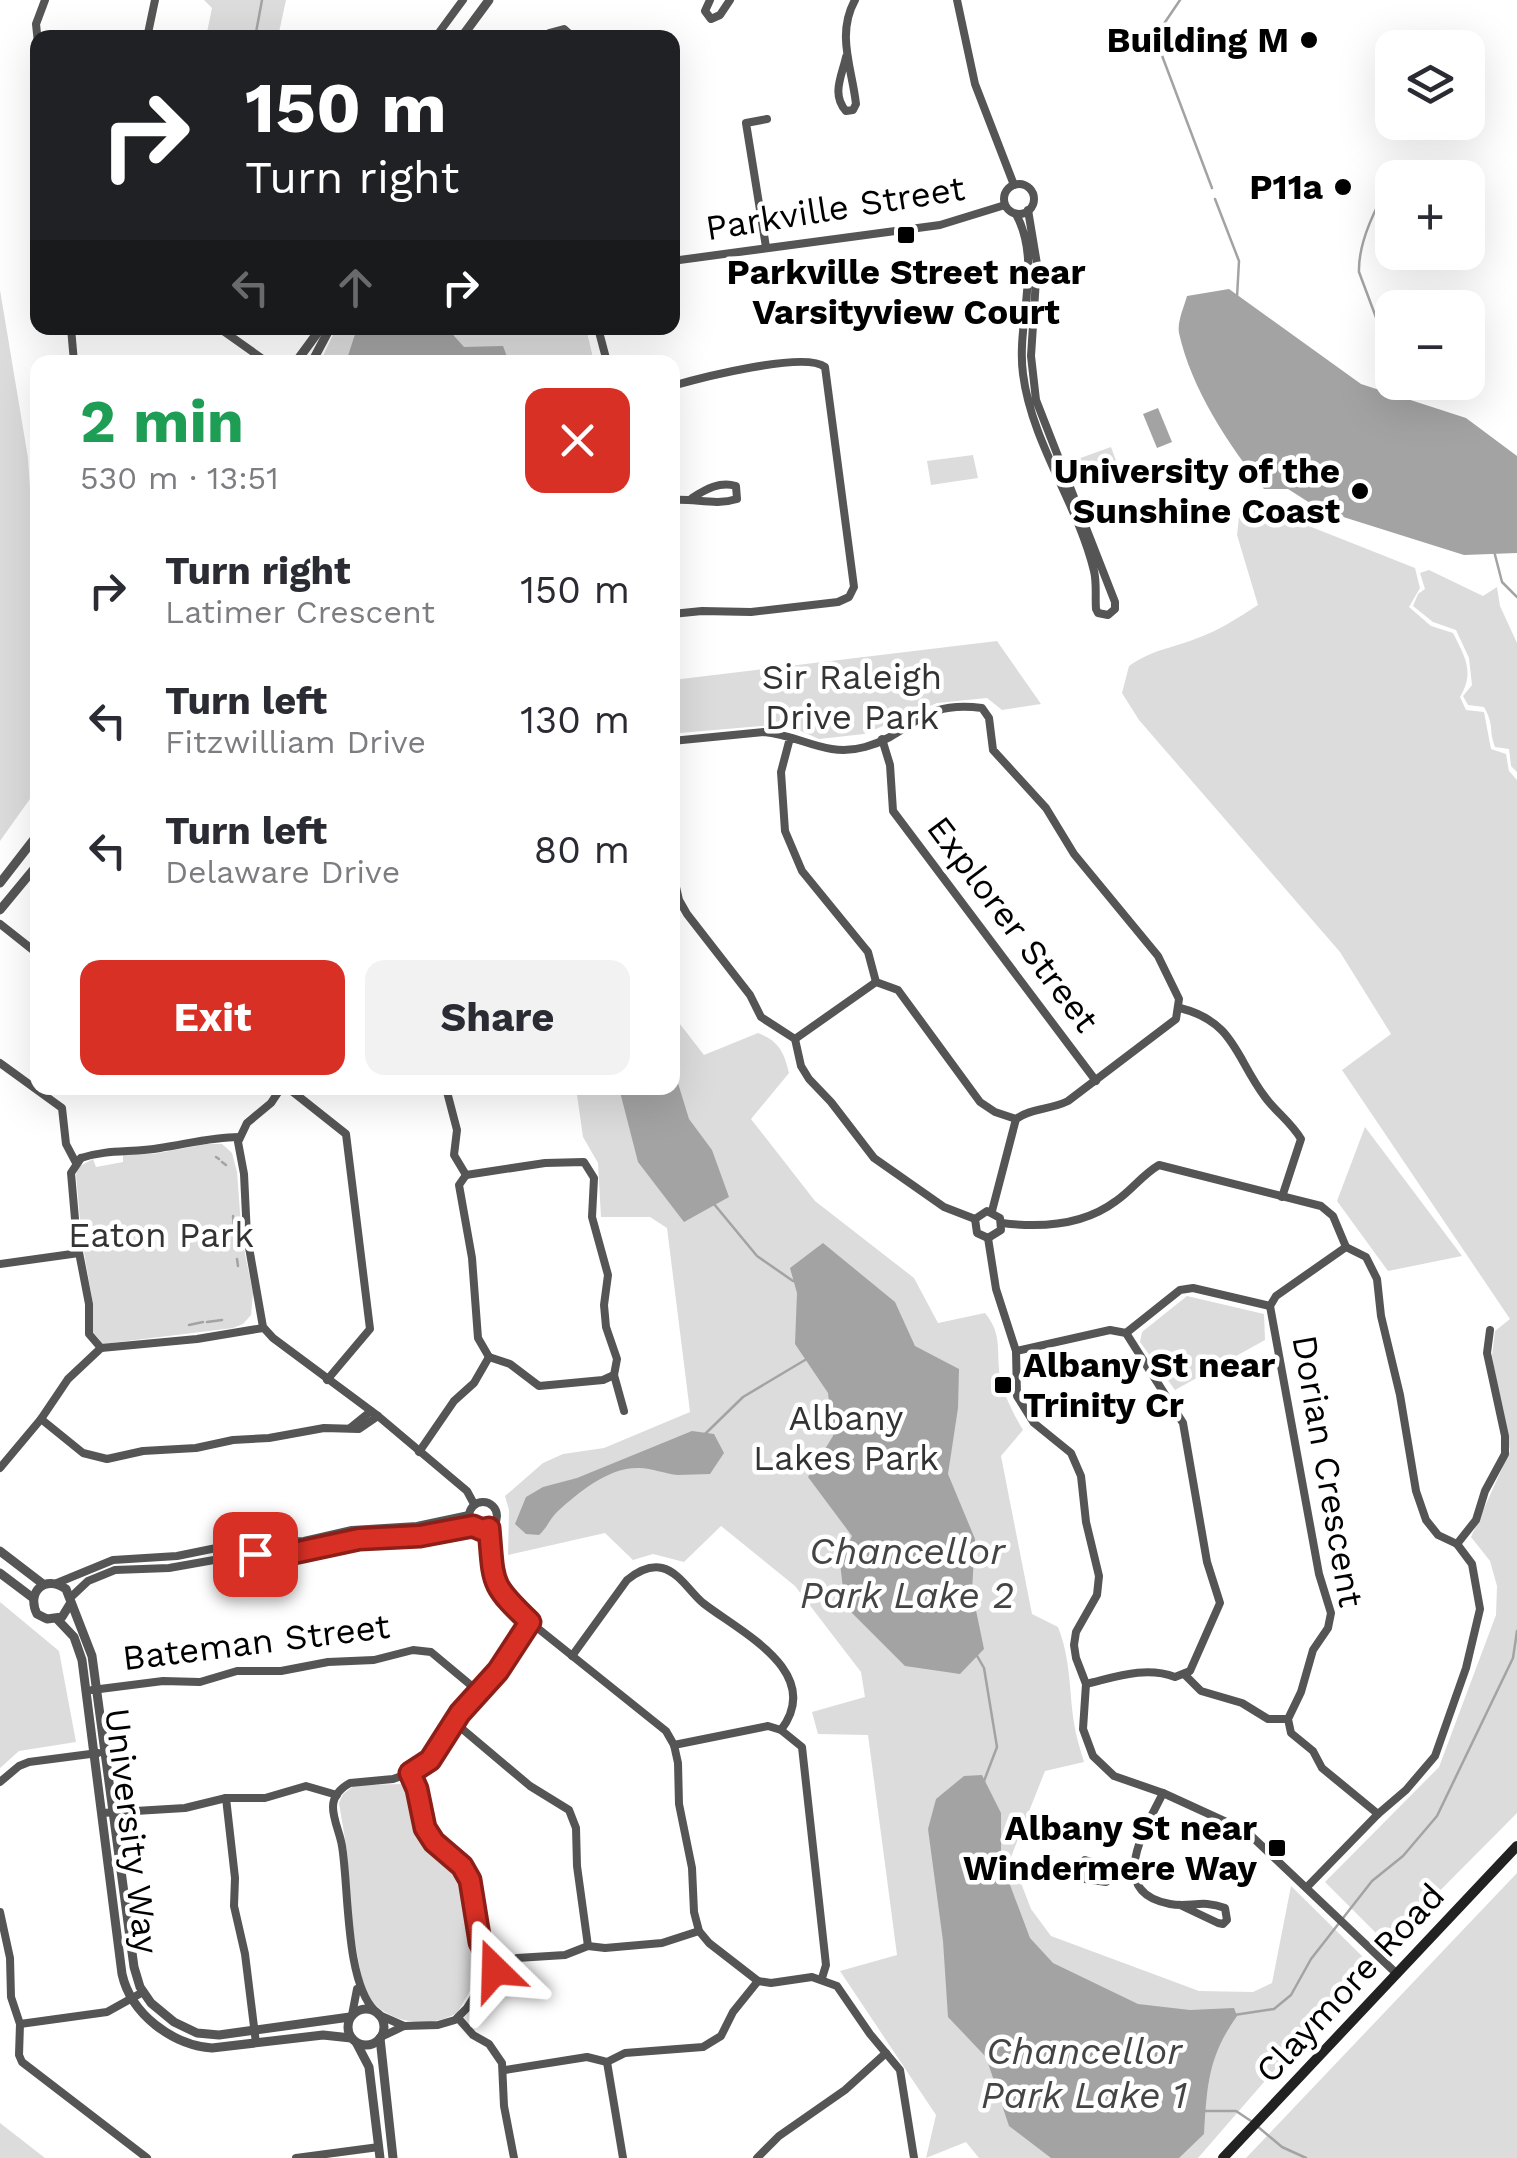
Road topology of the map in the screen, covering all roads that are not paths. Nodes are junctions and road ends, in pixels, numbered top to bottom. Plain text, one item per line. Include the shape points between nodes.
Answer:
1 (45, 0) edge
2 (155, 0) edge
3 (463, 0) edge
4 (489, 0) edge
5 (710, 0) edge
6 (730, 0) edge
7 (855, 0) edge
8 (957, 0) edge
9 (37, 30) edge
10 (149, 30) edge
11 (441, 30) edge
12 (468, 30) edge
13 (846, 57) junction
14 (768, 119) dead end
15 (1014, 185) junction
16 (1005, 206) junction
17 (1028, 210) junction
18 (1016, 214) junction
19 (766, 248) junction
20 (680, 260) edge
21 (228, 335) edge
22 (317, 335) edge
23 (257, 355) edge
24 (301, 355) edge
25 (1027, 356) junction
26 (680, 384) edge
27 (692, 498) junction
28 (680, 499) edge
29 (1096, 566) junction
30 (680, 613) edge
31 (790, 738) junction
32 (882, 739) junction
33 (680, 741) edge
34 (30, 844) edge
35 (30, 874) edge
36 (0, 883) edge
37 (680, 900) edge
38 (0, 910) edge
39 (0, 924) edge
40 (30, 948) edge
41 (876, 982) junction
42 (1180, 1008) junction
43 (795, 1038) junction
44 (0, 1063) edge
45 (1096, 1081) junction
46 (30, 1085) edge
47 (44, 1095) edge
48 (278, 1095) edge
49 (294, 1095) edge
50 (448, 1095) edge
51 (1016, 1119) junction
52 (238, 1142) junction
53 (79, 1161) junction
54 (466, 1175) junction
55 (1282, 1197) junction
56 (992, 1212) junction
57 (976, 1219) junction
58 (1002, 1223) junction
59 (988, 1238) junction
60 (1346, 1247) junction
61 (79, 1253) junction
62 (0, 1264) edge
63 (1270, 1306) junction
64 (262, 1323) junction
65 (1490, 1330) dead end
66 (1126, 1334) junction
67 (98, 1346) junction
68 (1016, 1351) junction
69 (489, 1357) junction
70 (614, 1374) junction
71 (327, 1380) junction
72 (624, 1411) dead end
73 (375, 1414) junction
74 (41, 1419) junction
75 (419, 1452) junction
76 (0, 1468) edge
77 (474, 1504) junction
78 (468, 1516) junction
79 (473, 1526) junction
80 (489, 1528) junction
81 (1458, 1544) junction
82 (0, 1552) edge
83 (0, 1573) edge
84 (56, 1583) junction
85 (44, 1584) junction
86 (33, 1598) junction
87 (70, 1601) junction
88 (57, 1619) junction
89 (530, 1622) junction
90 (572, 1656) junction
91 (1184, 1674) junction
92 (1086, 1684) junction
93 (98, 1690) junction
94 (86, 1691) junction
95 (479, 1692) junction
96 (1288, 1719) junction
97 (454, 1722) junction
98 (781, 1730) junction
99 (674, 1745) junction
100 (107, 1752) junction
101 (94, 1754) junction
102 (410, 1773) junction
103 (0, 1782) edge
104 (1163, 1793) junction
105 (336, 1795) junction
106 (226, 1798) junction
107 (116, 1811) junction
108 (102, 1813) junction
109 (1378, 1814) junction
110 (1517, 1846) edge
111 (1134, 1867) junction
112 (1115, 1874) dead end
113 (1307, 1887) junction
114 (1180, 1906) junction
115 (0, 1912) edge
116 (699, 1930) junction
117 (588, 1946) junction
118 (495, 1970) junction
119 (1398, 1974) junction
120 (822, 1978) junction
121 (358, 1980) junction
122 (758, 1981) junction
123 (144, 1992) junction
124 (132, 2000) junction
125 (377, 2013) junction
126 (351, 2016) junction
127 (458, 2018) junction
128 (20, 2024) junction
129 (404, 2026) junction
130 (254, 2030) junction
131 (381, 2038) junction
132 (354, 2041) junction
133 (256, 2043) junction
134 (886, 2053) junction
135 (607, 2062) junction
136 (505, 2070) junction
137 (392, 2146) junction
138 (379, 2153) edge
139 (146, 2158) edge
140 (296, 2158) edge
141 (393, 2158) edge
142 (514, 2158) edge
143 (623, 2158) edge
144 (757, 2158) edge
145 (914, 2158) edge
146 (1223, 2158) edge

1 - 9 street
2 - 10 street
3 - 11 street
4 - 12 street
5 - 6 street via 705,11 712,19
7 - 13 street via 846,20
8 - 15 street via 975,84
13 - 13 street via 856,104 846,111 837,91
14 - 19 street via 741,123
15 - 16 street via 1005,192
15 - 17 street via 1032,192
16 - 18 street
16 - 19 street, Parkville Street via 940,225
17 - 18 street
17 - 25 street via 1036,264
18 - 25 street via 1028,266
19 - 20 street, Parkville Street
21 - 23 street
22 - 24 street
25 - 29 street via 1032,414
26 - 30 street via 811,361 825,367 854,586 838,602
27 - 27 street via 729,484 739,492 732,502
27 - 28 street
29 - 29 street via 1115,602 1112,614 1096,610
31 - 32 street via 822,750 864,748
31 - 33 street via 764,732
31 - 41 street via 781,772 785,831 802,871 868,952
32 - 42 street via 930,710 982,708 993,750 1046,808 1074,854 1158,956
32 - 45 street, Explorer Street via 893,811
34 - 36 street
35 - 38 street
37 - 43 street via 761,1017
39 - 40 street
41 - 43 street
41 - 51 street via 898,990 980,1102
42 - 45 street via 1176,1019
42 - 55 street via 1204,1014 1236,1047 1266,1098 1302,1139
43 - 57 street via 808,1079 874,1158 944,1207
44 - 46 street
45 - 51 street via 1068,1102
47 - 53 street via 62,1108
48 - 52 street via 247,1123
49 - 71 street via 346,1134 356,1207 370,1329
50 - 54 street via 457,1130 454,1155
51 - 56 street
52 - 53 street via 195,1140
52 - 64 street
53 - 61 street via 71,1176
54 - 69 street via 459,1186 478,1338
54 - 70 street via 584,1162 594,1178 592,1217 608,1274 604,1304 617,1359
55 - 58 street via 1159,1165 1086,1219
55 - 60 street via 1321,1206 1333,1216
56 - 57 street
56 - 58 street
57 - 59 street via 977,1234
58 - 59 street
59 - 68 street
60 - 63 street, Dorian Crescent
60 - 81 street via 1366,1257 1377,1279 1426,1520
61 - 62 street
61 - 67 street via 89,1334
63 - 66 street via 1180,1290
63 - 96 street, Dorian Crescent via 1331,1614
64 - 67 street via 197,1339
64 - 71 street
65 - 81 street via 1505,1454
66 - 68 street via 1110,1330
66 - 91 street via 1183,1423 1220,1603
67 - 74 street
68 - 92 street via 1021,1406 1071,1453 1080,1476 1100,1576 1098,1595 1075,1638
69 - 70 street via 539,1386
69 - 75 street
70 - 72 street
71 - 73 street
73 - 74 street via 360,1428 104,1459 82,1453
73 - 75 street
74 - 76 street
75 - 77 street via 467,1490
77 - 78 street
77 - 80 street via 495,1508
78 - 79 street
78 - 84 street via 112,1560
79 - 80 street
79 - 87 street via 289,1554 115,1570 88,1581
80 - 89 street via 499,1593
81 - 109 street via 1472,1564 1480,1609 1466,1668 1435,1756
82 - 85 street
83 - 86 street
84 - 85 street
84 - 87 street
85 - 86 street
86 - 88 street via 38,1614
87 - 88 street
87 - 93 street, University Way via 92,1650
88 - 94 street, University Way via 80,1650
89 - 90 street
89 - 95 street
90 - 98 street via 627,1580 663,1568 780,1665 793,1696 791,1717
90 - 99 street via 666,1730
91 - 92 street via 1145,1671
91 - 96 street via 1200,1692 1242,1703 1268,1719
92 - 104 street via 1083,1729 1092,1756 1114,1776
93 - 94 street, Bateman Street
93 - 95 street, Bateman Street via 374,1660 412,1650 431,1652
93 - 100 street, University Way
94 - 101 street, University Way
95 - 97 street
96 - 109 street via 1291,1733 1322,1768
97 - 102 street via 430,1760
97 - 117 street via 569,1810
98 - 99 street via 768,1726
98 - 120 street via 802,1747 826,1966
99 - 116 street
100 - 101 street
100 - 107 street, University Way
101 - 103 street via 30,1762
101 - 108 street, University Way
102 - 105 street via 355,1780
102 - 118 street via 425,1828 470,1880 480,1942
104 - 111 street via 1138,1841
104 - 113 street via 1246,1831
105 - 106 street via 306,1786 265,1798
105 - 121 street
106 - 107 street via 185,1808
106 - 130 street
107 - 108 street
107 - 123 street, University Way via 134,1967
108 - 124 street, University Way via 122,1974
109 - 113 street
110 - 119 main road, Claymore Road
111 - 112 street
111 - 114 street via 1144,1890
113 - 119 street
114 - 114 street via 1214,1904 1225,1908 1227,1920 1218,1923
115 - 128 street
116 - 117 street via 662,1943
116 - 122 street
117 - 118 street via 565,1955 521,1957
118 - 127 street
119 - 146 main road, Claymore Road
120 - 122 street
120 - 134 street via 837,1986
121 - 125 street via 363,1999
121 - 126 street
122 - 135 street via 721,2036 703,2047 625,2052
123 - 124 street
123 - 130 street, University Way via 159,2011 197,2033
124 - 128 street via 107,2012
124 - 133 street, University Way via 187,2043
125 - 126 street via 364,2008
125 - 129 street
125 - 131 street
126 - 130 street, University Way
126 - 132 street via 347,2028
127 - 129 street
127 - 136 street via 498,2054
128 - 139 street via 22,2062
129 - 131 street
130 - 133 street
131 - 132 street via 370,2045
131 - 137 street
132 - 133 street, University Way via 331,2034
132 - 138 street via 368,2064
134 - 144 street
134 - 145 street via 904,2080
135 - 136 street via 586,2057
135 - 143 street
136 - 142 street
137 - 138 street
137 - 141 street
138 - 140 street

